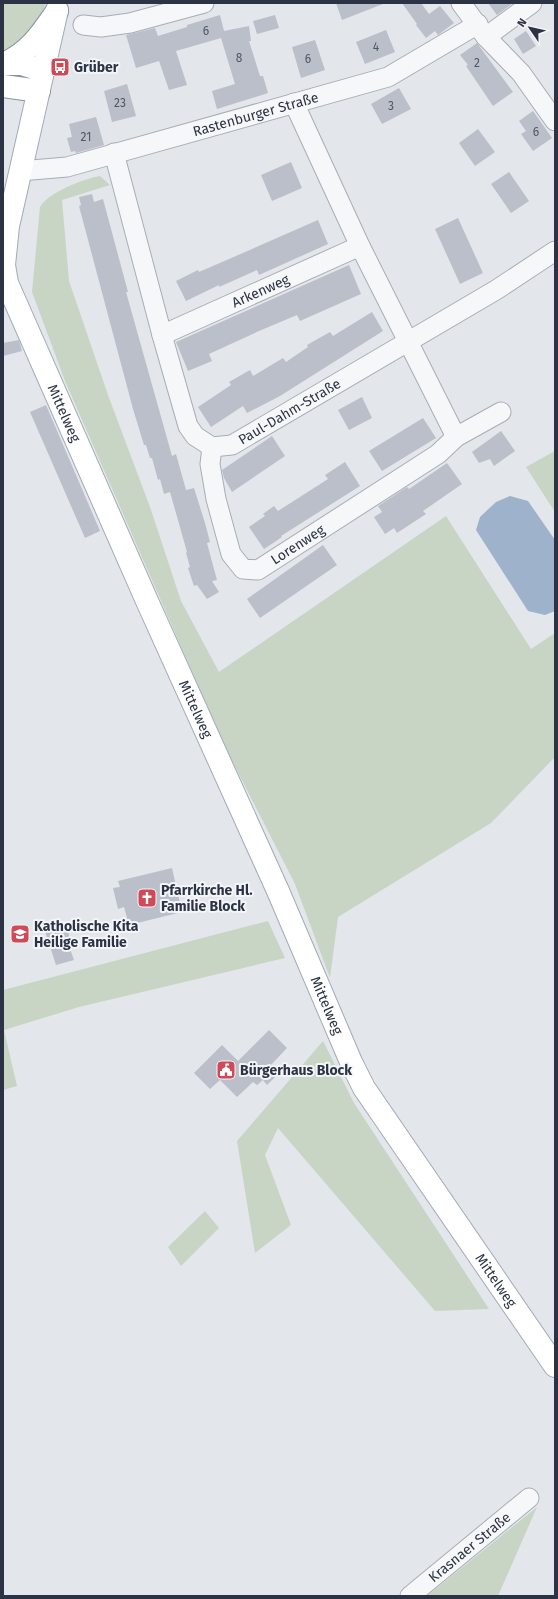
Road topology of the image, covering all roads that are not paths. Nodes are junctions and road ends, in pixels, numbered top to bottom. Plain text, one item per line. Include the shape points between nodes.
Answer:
1 (204, 3) edge
2 (462, 3) edge
3 (532, 3) edge
4 (58, 7) edge
5 (83, 25) dead end
6 (482, 30) junction
7 (4, 64) edge
8 (41, 81) junction
9 (3, 86) edge
10 (294, 102) junction
11 (555, 121) edge
12 (114, 153) junction
13 (20, 171) junction
14 (360, 246) junction
15 (555, 250) edge
16 (4, 276) edge
17 (162, 335) junction
18 (408, 342) junction
19 (501, 412) dead end
20 (456, 437) junction
21 (212, 447) junction
22 (555, 1366) edge
23 (529, 1498) dead end
24 (410, 1596) edge

1 - 5 street via 130,23 101,27
2 - 6 street
3 - 6 street, Rastenburger Straße
4 - 7 main road via 43,32 30,47
4 - 8 main road, Mittelweg
6 - 10 street, Rastenburger Straße via 388,77
6 - 11 street via 521,74
7 - 8 main road via 22,64
8 - 9 main road
8 - 13 main road, Mittelweg
10 - 12 street, Rastenburger Straße
10 - 14 street
12 - 13 street, Rastenburger Straße via 67,167
12 - 17 street
13 - 16 main road, Mittelweg via 8,226
14 - 17 street, Arkenweg
14 - 18 street
15 - 18 street, Paul-Dahm-Straße via 496,290
16 - 22 main road, Mittelweg via 364,1088
17 - 21 street via 188,426 195,436
18 - 20 street
18 - 21 street, Paul-Dahm-Straße via 232,445
19 - 20 street, Lorenweg
20 - 21 street, Lorenweg via 438,454 258,570 243,569 231,554 216,499 210,464
23 - 24 street, Krasnaer Straße

